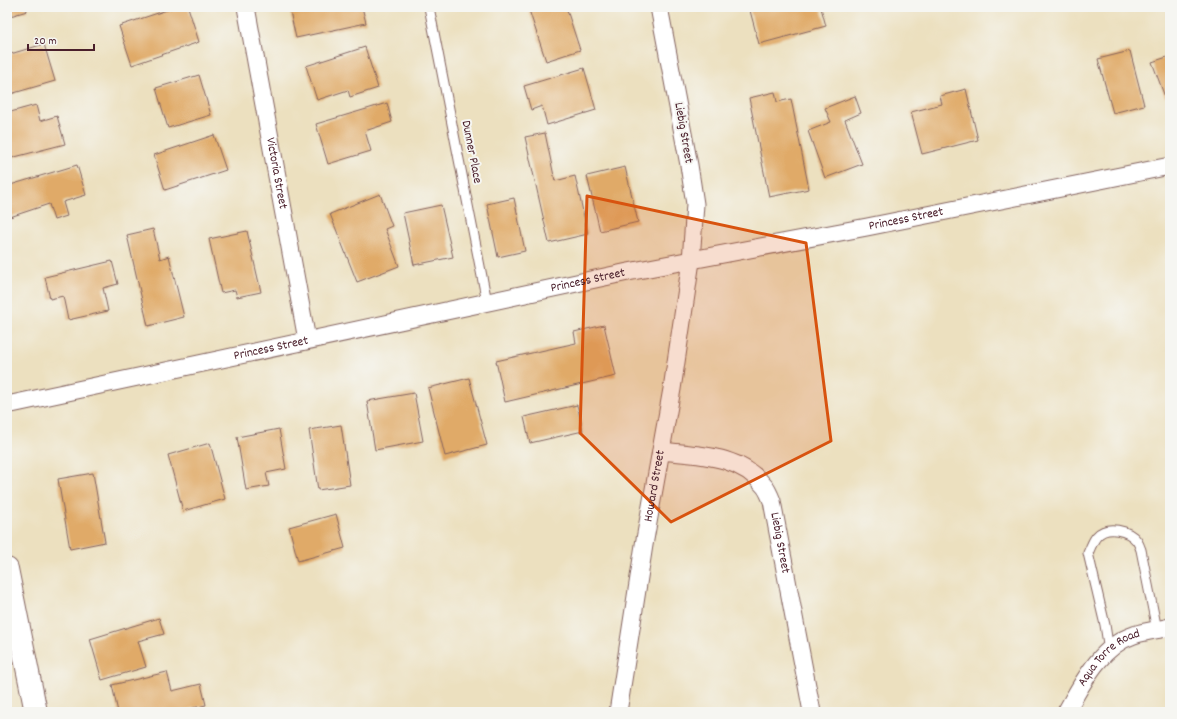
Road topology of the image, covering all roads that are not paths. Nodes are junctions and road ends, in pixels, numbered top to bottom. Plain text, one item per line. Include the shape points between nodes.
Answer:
1 (246, 7) edge
2 (429, 7) edge
3 (659, 7) edge
4 (1170, 166) edge
5 (691, 260) junction
6 (487, 302) junction
7 (307, 340) junction
8 (7, 405) edge
9 (661, 451) junction
10 (7, 569) edge
11 (1163, 629) edge
12 (1109, 650) junction
13 (36, 712) edge
14 (618, 712) edge
15 (812, 712) edge
16 (1066, 712) edge

1 - 7 street, Victoria Street
2 - 6 lane, Dunner Place
3 - 5 street, Liebig Street via 695,204
4 - 5 street, Princess Street
5 - 6 street, Princess Street
5 - 9 street, Howard Street
6 - 7 street, Princess Street
7 - 8 street, Princess Street
9 - 14 street, Howard Street
9 - 15 street, Liebig Street via 715,457 732,462 745,468 766,487 772,501
10 - 13 main road
11 - 12 street, Aqua Torre Road via 1133,635
11 - 12 lane via 1138,542 1125,532 1106,531 1092,542 1088,553
12 - 16 street, Aqua Torre Road via 1097,661

